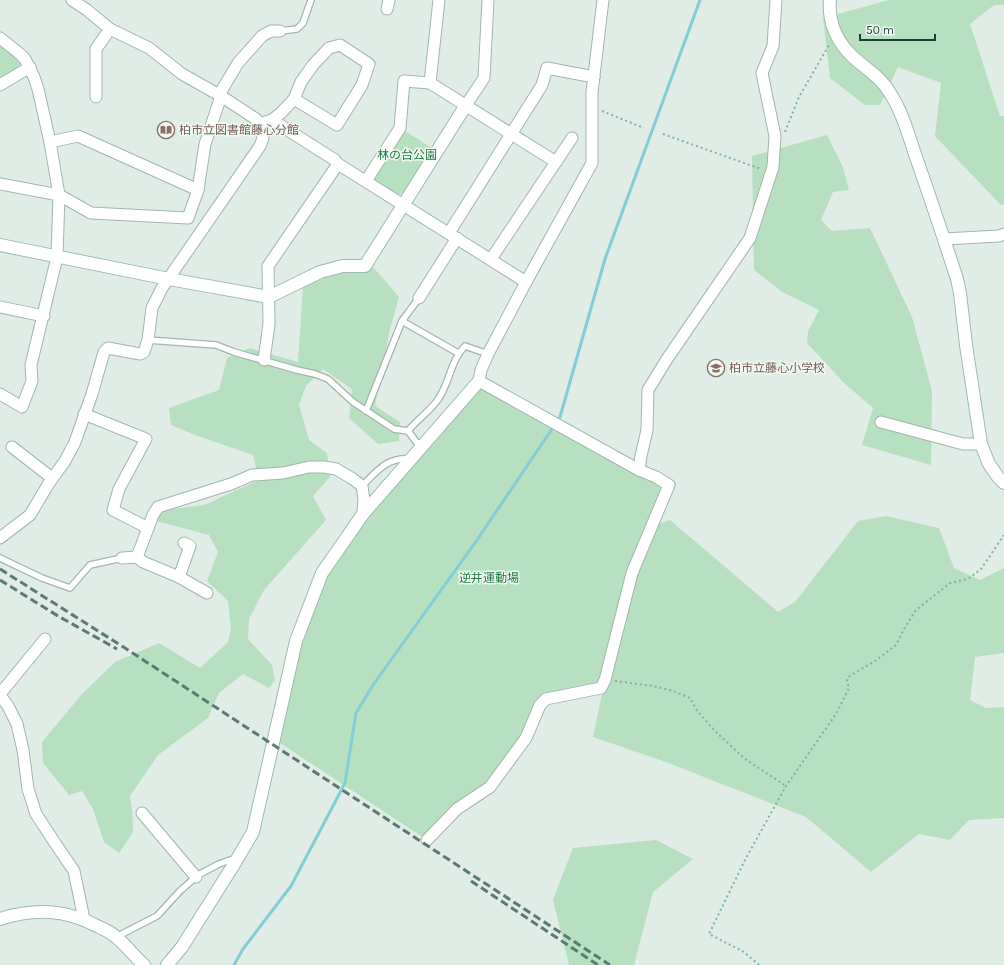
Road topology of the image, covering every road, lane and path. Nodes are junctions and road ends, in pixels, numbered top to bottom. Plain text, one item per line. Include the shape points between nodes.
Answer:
1 (312, 0) edge
2 (439, 0) edge
3 (488, 0) edge
4 (603, 0) edge
5 (776, 0) edge
6 (830, 0) edge
7 (76, 1) edge
8 (110, 29) junction
9 (280, 31) joint
10 (0, 38) edge
11 (839, 39) junction
12 (30, 67) junction
13 (594, 77) junction
14 (430, 83) junction
15 (0, 85) edge
16 (220, 96) junction
17 (96, 97) dead end
18 (294, 99) junction
19 (466, 106) junction
20 (592, 107) junction
21 (272, 120) junction
22 (259, 124) junction
23 (644, 128) dead end
24 (511, 133) junction
25 (662, 134) dead end
26 (775, 136) junction
27 (572, 138) dead end
28 (50, 142) junction
29 (556, 162) junction
30 (338, 164) junction
31 (770, 172) junction
32 (366, 181) junction
33 (0, 184) edge
34 (198, 190) junction
35 (59, 195) junction
36 (404, 205) junction
37 (1004, 234) edge
38 (453, 236) junction
39 (944, 239) junction
40 (0, 245) edge
41 (57, 257) junction
42 (491, 260) junction
43 (169, 279) junction
44 (526, 282) junction
45 (269, 297) junction
46 (419, 298) joint
47 (0, 307) edge
48 (44, 316) junction
49 (402, 321) junction
50 (148, 340) junction
51 (458, 353) junction
52 (488, 354) junction
53 (264, 360) junction
54 (478, 381) junction
55 (0, 394) edge
56 (366, 411) junction
57 (84, 414) junction
58 (881, 422) dead end
59 (408, 431) junction
60 (981, 444) junction
61 (12, 447) dead end
62 (420, 448) junction
63 (411, 459) junction
64 (639, 470) junction
65 (52, 478) junction
66 (1004, 483) edge
67 (362, 486) junction
68 (363, 514) junction
69 (148, 528) junction
70 (1004, 535) edge
71 (0, 538) edge
72 (184, 543) dead end
73 (137, 557) junction
74 (0, 558) edge
75 (122, 558) joint
76 (179, 577) junction
77 (207, 593) dead end
78 (45, 639) dead end
79 (605, 680) junction
80 (0, 695) edge
81 (786, 786) junction
82 (142, 813) dead end
83 (427, 840) dead end
84 (239, 857) junction
85 (196, 877) junction
86 (84, 919) junction
87 (0, 920) edge
88 (116, 937) junction
89 (144, 965) edge
90 (167, 965) edge
91 (759, 965) edge

1 - 9 lane via 297,29
2 - 14 street
3 - 19 street via 484,78
4 - 13 street
5 - 26 street via 773,46 762,73
6 - 11 street via 830,18
7 - 8 street
8 - 16 street via 149,48 182,74
8 - 17 street via 96,49
9 - 16 street via 270,31 262,36 238,63
10 - 12 street via 20,53
11 - 26 path via 830,45 799,97 784,134
11 - 39 street via 852,56 884,84 903,118
12 - 15 street
12 - 28 street via 38,89
13 - 20 street
13 - 24 street via 547,68 542,85
14 - 19 street
14 - 32 street via 404,81 400,128
16 - 22 street via 256,119
16 - 34 street via 205,144
18 - 18 street via 301,82 329,48 340,45 370,64 362,85 337,126
18 - 21 street
19 - 24 street
19 - 36 street
20 - 23 path
20 - 44 street via 592,163
21 - 22 street
21 - 30 street
22 - 43 street via 263,138 260,146
24 - 29 street
24 - 38 street
25 - 31 path
26 - 31 street
27 - 29 street
28 - 34 street via 78,136
28 - 35 street
29 - 42 street
30 - 32 street
30 - 45 street via 268,266
31 - 64 street via 750,238 648,390 647,430
32 - 36 street
33 - 35 street
34 - 35 street via 188,218 92,213
35 - 41 street
36 - 38 street
36 - 45 street via 365,266 343,266 320,272
37 - 39 street
38 - 42 street
38 - 46 street
39 - 60 street via 960,293
40 - 41 street
41 - 43 street
41 - 48 street
42 - 44 street
43 - 45 street
43 - 50 street via 152,308
44 - 52 street
45 - 53 street via 269,324
46 - 49 lane
47 - 48 street
48 - 55 street via 31,366 32,381 22,407
49 - 51 lane
49 - 56 lane
50 - 53 lane via 216,345
50 - 57 street via 144,352 140,354 108,348 104,352
51 - 52 lane via 465,346
51 - 59 lane via 443,392
52 - 54 street
53 - 56 lane via 328,379
54 - 62 street
54 - 64 street
56 - 59 lane via 394,429
57 - 65 street via 75,442
57 - 69 street via 146,439 119,489 113,510
58 - 60 street via 963,444
59 - 62 lane
60 - 66 street via 989,464
61 - 65 street
62 - 63 street
63 - 67 lane via 400,458 390,461
63 - 68 street
64 - 79 street via 669,485 632,573
65 - 71 street via 30,516
67 - 68 street
67 - 69 street via 336,469 324,466 252,475 158,507
68 - 84 street via 322,573 296,641 253,832
69 - 73 street
70 - 81 path via 981,569 968,579 950,584 916,610 896,645 875,661 848,676 849,688 836,714
72 - 76 street via 190,546
73 - 75 street
73 - 76 street
74 - 75 lane via 70,588 90,564
76 - 77 street
78 - 80 street
79 - 81 path via 653,686 690,698 698,712 716,732 745,759
79 - 83 street via 601,688 546,699 540,705 526,738 490,787 457,809
80 - 86 street via 17,724 28,789 36,814 74,871
81 - 91 path via 746,858 709,934 744,952
82 - 85 street
84 - 85 lane via 219,864
84 - 90 street via 182,947
85 - 88 lane via 180,890 157,916
86 - 87 street via 44,911 23,913
86 - 88 street
88 - 89 street

